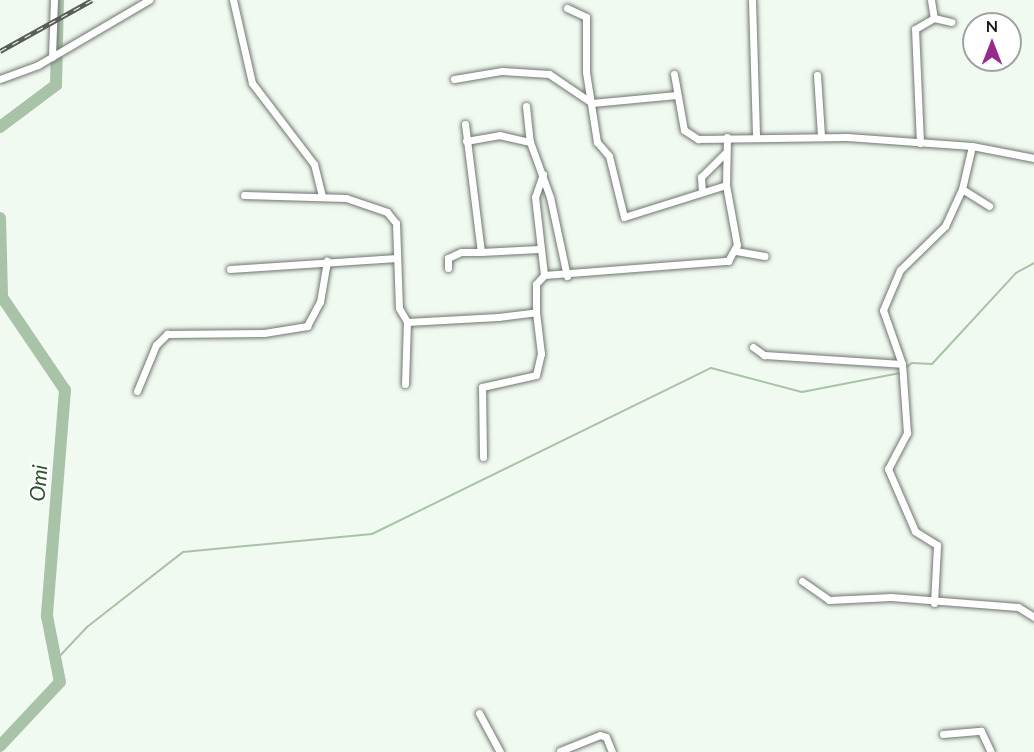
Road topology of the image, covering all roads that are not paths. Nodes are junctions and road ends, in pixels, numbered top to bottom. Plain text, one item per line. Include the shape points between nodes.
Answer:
1 (54, 0) edge
2 (149, 0) edge
3 (233, 0) edge
4 (752, 0) edge
5 (931, 0) edge
6 (567, 8) dead end
7 (934, 18) junction
8 (952, 22) dead end
9 (52, 57) junction
10 (674, 74) dead end
11 (817, 75) dead end
12 (0, 79) edge
13 (454, 79) dead end
14 (677, 95) junction
15 (592, 103) junction
16 (526, 106) dead end
17 (465, 124) dead end
18 (821, 135) junction
19 (756, 136) junction
20 (727, 137) junction
21 (466, 141) junction
22 (530, 142) junction
23 (920, 143) junction
24 (972, 146) junction
25 (724, 154) junction
26 (1034, 158) edge
27 (543, 174) junction
28 (726, 186) junction
29 (962, 189) junction
30 (702, 192) junction
31 (244, 195) dead end
32 (322, 197) junction
33 (989, 206) dead end
34 (538, 249) junction
35 (736, 251) junction
36 (481, 252) junction
37 (765, 256) dead end
38 (397, 258) junction
39 (327, 261) junction
40 (448, 268) dead end
41 (230, 269) dead end
42 (544, 275) junction
43 (567, 276) junction
44 (536, 312) junction
45 (407, 322) junction
46 (753, 347) dead end
47 (902, 364) junction
48 (405, 384) dead end
49 (137, 391) dead end
50 (483, 457) dead end
51 (802, 581) dead end
52 (934, 603) junction
53 (1034, 617) edge
54 (479, 713) dead end
55 (943, 734) dead end
56 (560, 751) edge
57 (500, 752) edge
58 (612, 752) edge
59 (991, 752) edge

1 - 9 street
2 - 9 street
3 - 32 street via 252,83 314,164
4 - 19 street
5 - 7 street
6 - 15 street via 587,21
7 - 8 street
7 - 23 street via 915,29
9 - 12 street
10 - 14 street
11 - 18 street
13 - 15 street via 502,71 549,74
14 - 15 street
14 - 20 street via 688,136
15 - 30 street via 597,142 609,156 624,217 637,217
16 - 22 street
17 - 21 street
18 - 19 street
18 - 23 street
19 - 20 street
20 - 25 street
21 - 22 street via 499,135
21 - 36 street
22 - 27 street
23 - 24 street
24 - 26 street
24 - 29 street
25 - 28 street
25 - 30 street via 701,177
27 - 34 street via 534,196
27 - 43 street
28 - 30 street
28 - 35 street
29 - 33 street
29 - 47 street via 945,226 900,270 886,300 884,323
31 - 32 street
32 - 38 street via 346,198 392,215
34 - 36 street
34 - 42 street
35 - 37 street
35 - 43 street via 719,264
36 - 40 street via 448,258
38 - 39 street
38 - 45 street via 399,308
39 - 41 street
39 - 49 street via 320,302 307,326 264,333 167,334 156,345
42 - 43 street
42 - 44 street via 537,280
44 - 45 street
44 - 50 street via 541,354 536,375 482,387
45 - 48 street via 402,339
46 - 47 street via 764,355
47 - 52 street via 907,433 888,469 915,531 937,545
51 - 52 street via 829,600 891,597
52 - 53 street via 1018,607
54 - 57 street
55 - 59 street via 981,731
56 - 58 street via 600,735 606,736

